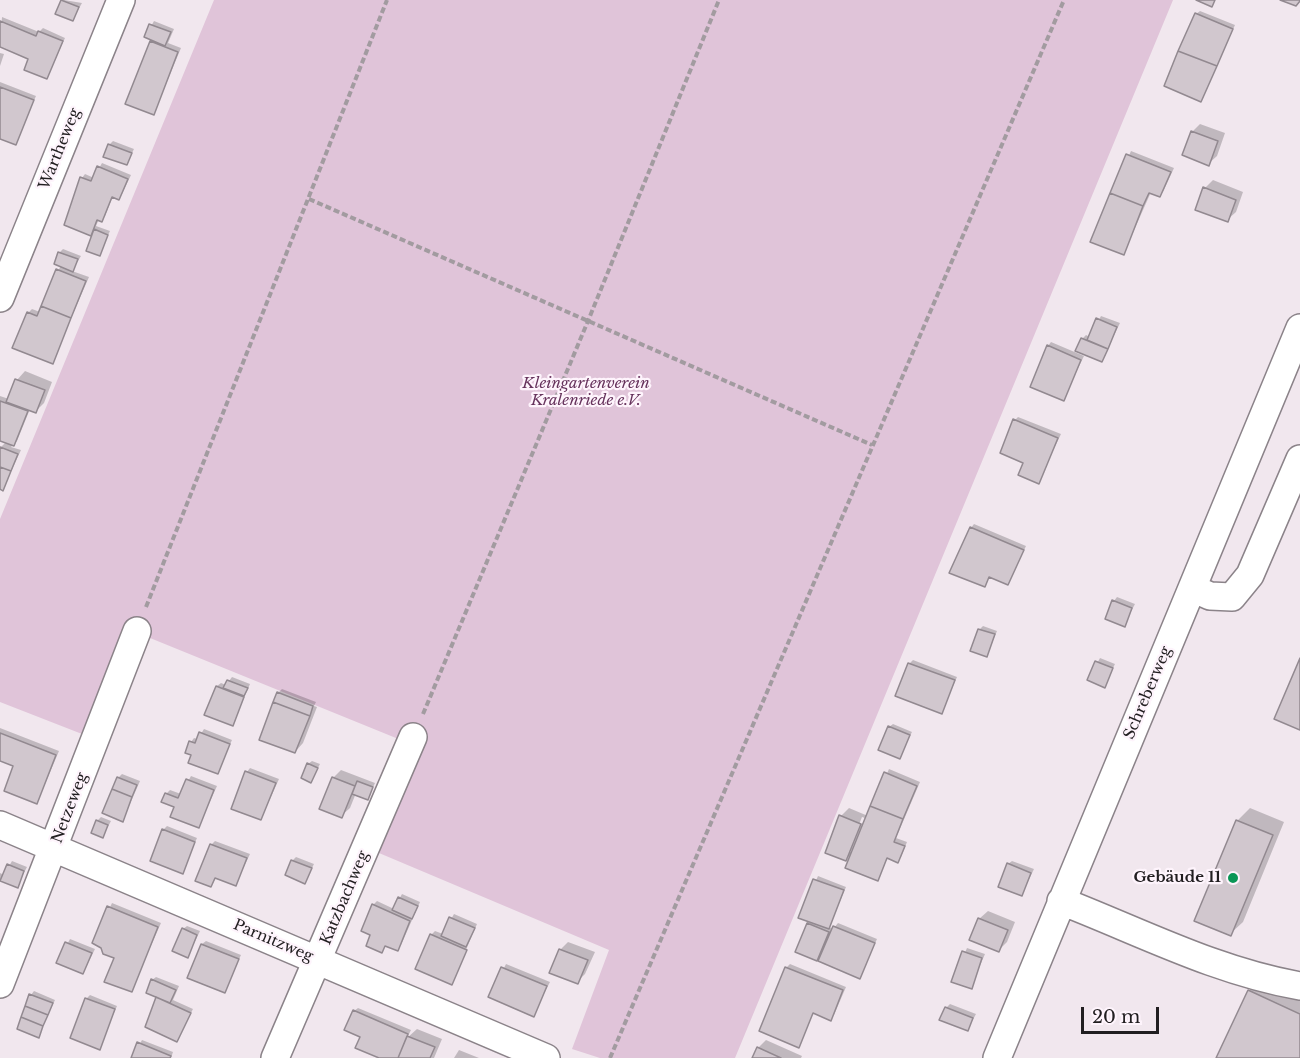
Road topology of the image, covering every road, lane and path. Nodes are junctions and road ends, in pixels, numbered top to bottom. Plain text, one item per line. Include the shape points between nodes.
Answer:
1 (121, 0) edge
2 (387, 0) edge
3 (719, 0) edge
4 (1064, 0) edge
5 (309, 199) junction
6 (0, 298) edge
7 (588, 321) junction
8 (1300, 328) edge
9 (872, 445) junction
10 (1300, 459) edge
11 (1192, 588) junction
12 (137, 631) joint
13 (413, 737) joint
14 (0, 825) edge
15 (54, 850) junction
16 (1061, 901) junction
17 (319, 960) junction
18 (0, 984) edge
19 (1300, 986) edge
20 (275, 1058) edge
21 (546, 1058) edge
22 (610, 1058) edge
23 (997, 1058) edge

1 - 6 street, Wartheweg
2 - 5 path
3 - 7 path
4 - 9 path
5 - 7 path
5 - 12 path
7 - 9 path
7 - 13 path
8 - 11 street, Schreberweg
9 - 22 path
10 - 11 street via 1250,575 1232,597 1210,596
11 - 16 street, Schreberweg
12 - 15 street, Netzeweg
13 - 17 street, Katzbachweg
14 - 15 street, Parnitzweg
15 - 17 street, Parnitzweg
15 - 18 street, Netzeweg
16 - 19 street via 1193,957
16 - 23 street, Schreberweg
17 - 20 street, Katzbachweg
17 - 21 street, Parnitzweg

